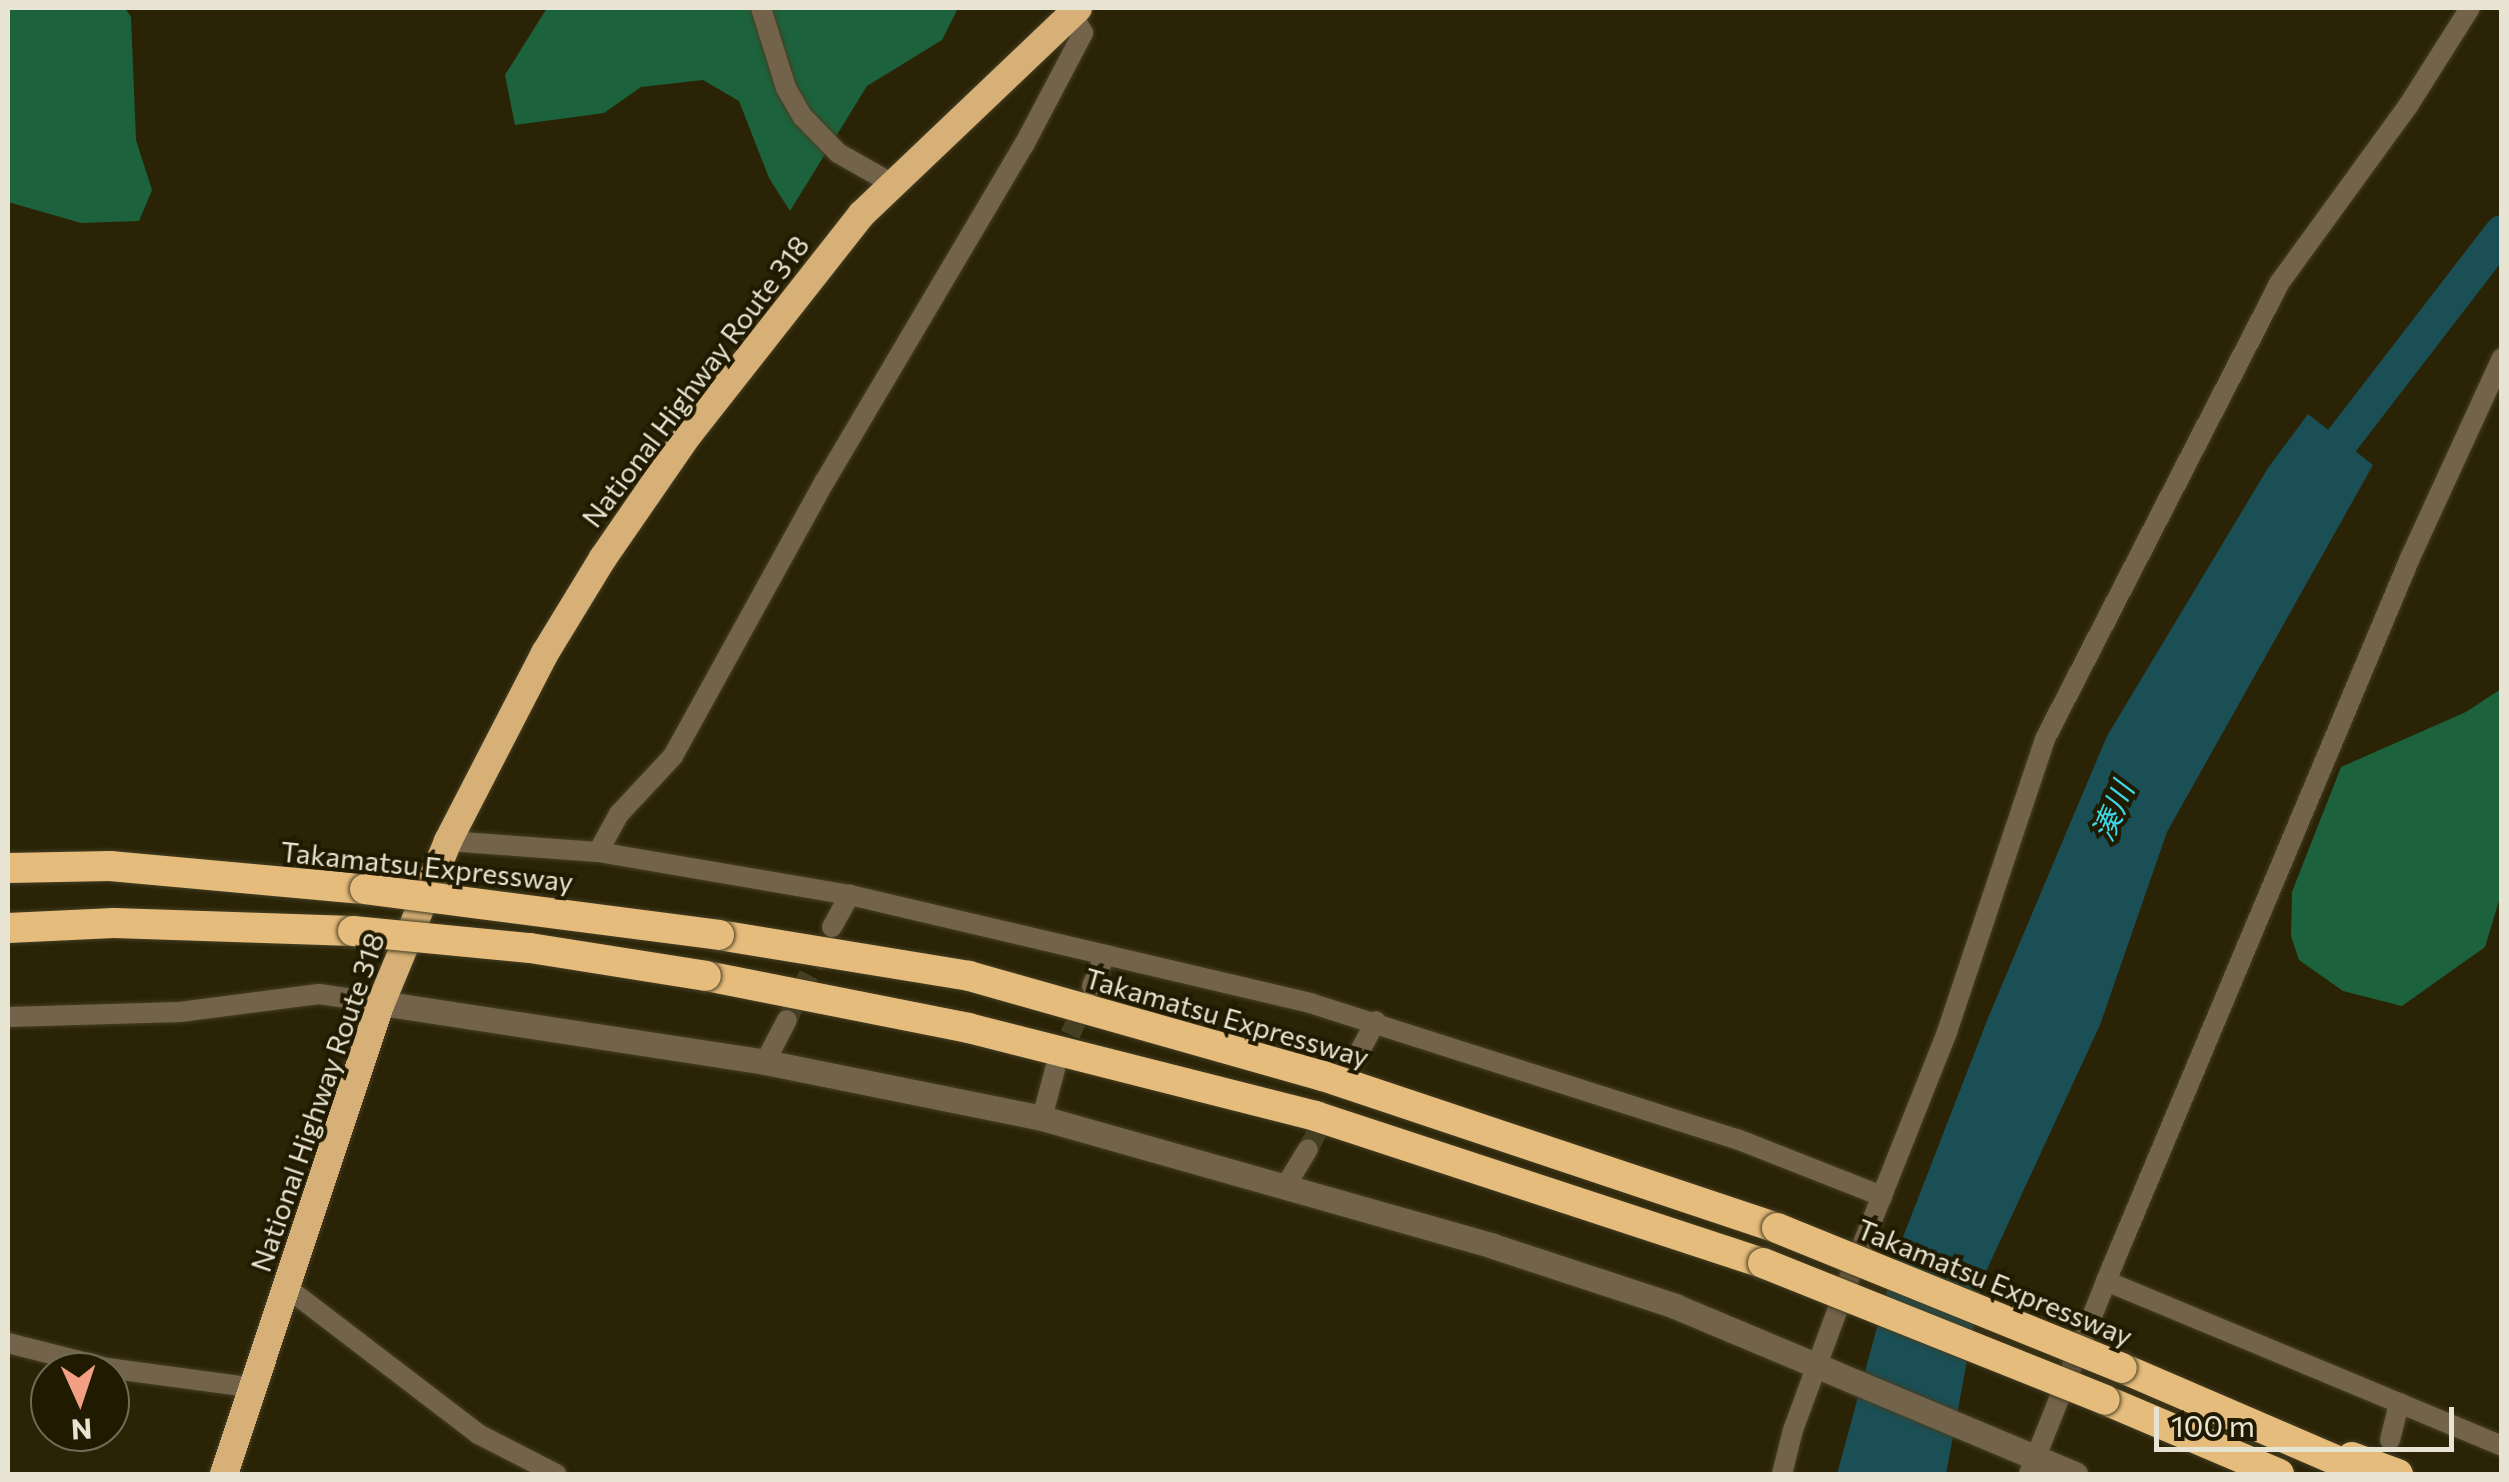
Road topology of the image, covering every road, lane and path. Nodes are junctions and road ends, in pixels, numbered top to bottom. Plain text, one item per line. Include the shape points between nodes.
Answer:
1 (762, 8) edge
2 (1075, 10) edge
3 (2461, 11) edge
4 (893, 184) junction
5 (2502, 358) edge
6 (448, 841) junction
7 (598, 852) junction
8 (8, 868) edge
9 (850, 894) junction
10 (832, 927) tunnel mouth
11 (8, 928) edge
12 (1105, 954) junction
13 (1092, 986) tunnel mouth
14 (381, 1003) junction
15 (8, 1017) edge
16 (787, 1020) tunnel mouth
17 (1376, 1021) junction
18 (1355, 1060) tunnel mouth
19 (765, 1062) junction
20 (1055, 1068) tunnel mouth
21 (1042, 1118) junction
22 (1308, 1149) tunnel mouth
23 (1284, 1187) junction
24 (1882, 1196) junction
25 (2106, 1281) junction
26 (286, 1287) junction
27 (8, 1343) edge
28 (1818, 1364) junction
29 (256, 1388) junction
30 (2190, 1397) junction
31 (2399, 1403) junction
32 (2390, 1440) dead end
33 (2502, 1446) edge
34 (2028, 1460) edge
35 (224, 1474) edge
36 (556, 1474) edge
37 (1782, 1474) edge
38 (2075, 1474) edge
39 (2278, 1474) edge
40 (2368, 1474) edge
41 (2398, 1474) edge

1 - 4 street via 786,88 802,117 838,153
2 - 4 highway, National Highway Route 318
2 - 7 street via 1083,33 1024,145 672,756 619,814
3 - 24 street via 2408,106 2270,300 2045,739 1947,1032
4 - 6 highway, National Highway Route 318 via 862,214 688,435 603,558 544,653
5 - 25 street via 2410,558
6 - 7 street
6 - 14 highway, National Highway Route 318
7 - 9 street
8 - 30 highway, Takamatsu Expressway, bridge via 110,866 365,889 719,935 988,982 1323,1076 1777,1228
9 - 10 street
9 - 12 street
11 - 39 highway, bridge via 114,923 353,931 530,948 968,1028 1314,1116 1764,1264
12 - 13 street
12 - 17 street
14 - 15 street via 319,994 180,1012
14 - 19 street
14 - 26 highway, National Highway Route 318
16 - 19 street
17 - 18 street
17 - 24 street via 1737,1138
19 - 21 street
20 - 21 street
21 - 23 street
22 - 23 street
23 - 28 street via 1676,1306
24 - 28 street
25 - 31 street
25 - 34 street
26 - 29 highway, National Highway Route 318
26 - 36 street via 478,1434
27 - 29 street via 106,1368
28 - 34 street
28 - 37 street
29 - 35 highway, National Highway Route 318
30 - 40 highway, Takamatsu Expressway
30 - 41 highway
31 - 32 street
31 - 33 street
34 - 38 street

